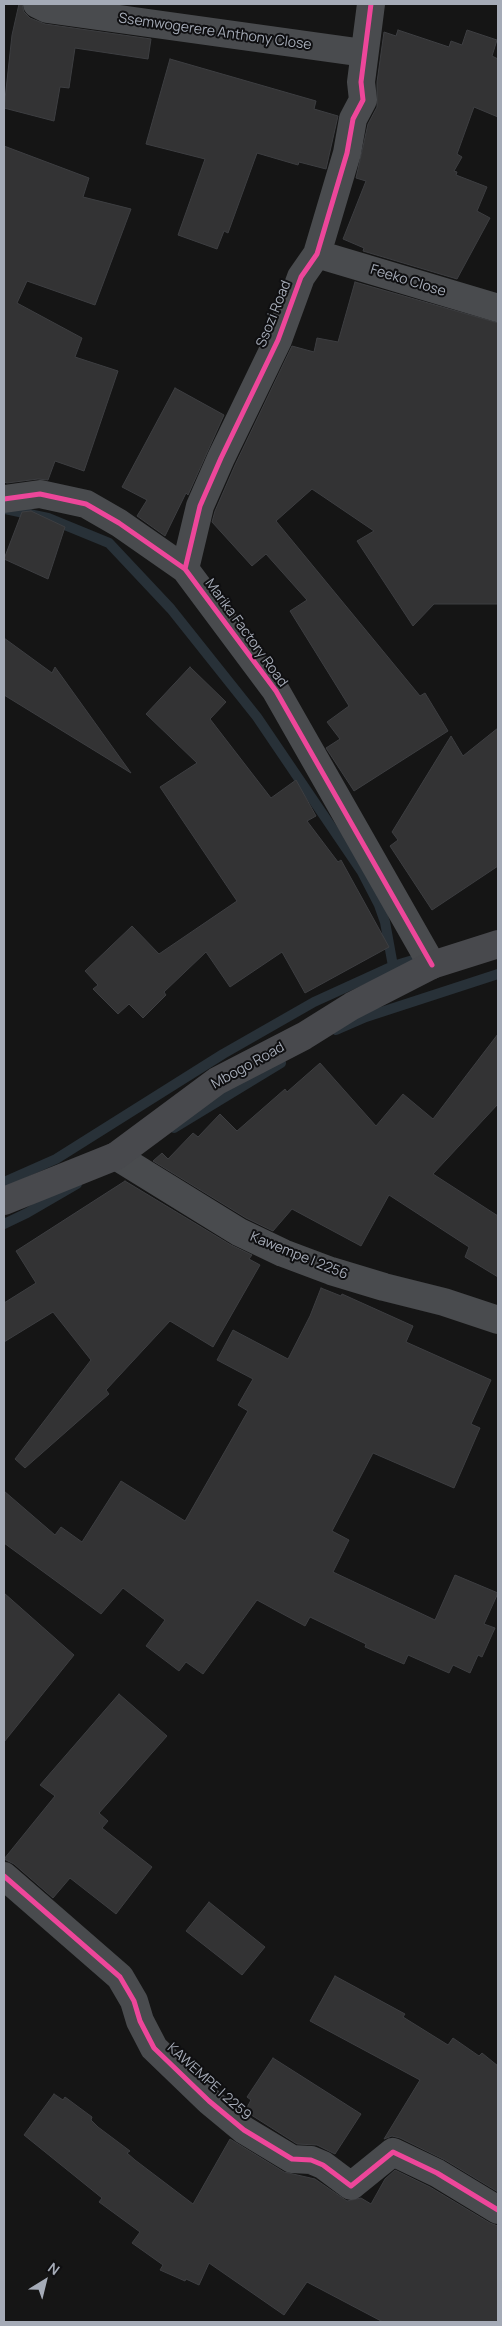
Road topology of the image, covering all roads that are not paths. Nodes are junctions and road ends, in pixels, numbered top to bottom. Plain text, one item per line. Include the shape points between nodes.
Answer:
1 (37, 4) edge
2 (371, 4) edge
3 (364, 53) junction
4 (318, 254) junction
5 (498, 308) edge
6 (4, 500) edge
7 (185, 568) junction
8 (498, 944) edge
9 (432, 965) junction
10 (116, 1156) junction
11 (4, 1200) edge
12 (498, 1320) edge
13 (4, 1876) edge
14 (498, 2210) edge

1 - 3 street, Ssemwogerere Anthony Close via 46,9
2 - 3 street, Ssozi Road
3 - 4 street, Ssozi Road via 362,100 353,119 347,153
4 - 5 street, Feeko Close
4 - 7 street, Ssozi Road via 301,277 278,340 220,458 200,506
6 - 7 street, Marika Factory Road via 40,494 86,504 119,522
7 - 9 street, Marika Factory Road via 276,691
8 - 9 street, Mbogo Road
9 - 10 street, Mbogo Road via 217,1081
10 - 11 street, Mbogo Road
10 - 12 street, Kawempe I 2256 via 240,1232 283,1253 331,1271
13 - 14 street, KAWEMPE I 2259 via 120,1977 154,2048 244,2130 292,2159 311,2160 323,2165 351,2186 393,2152 437,2172

